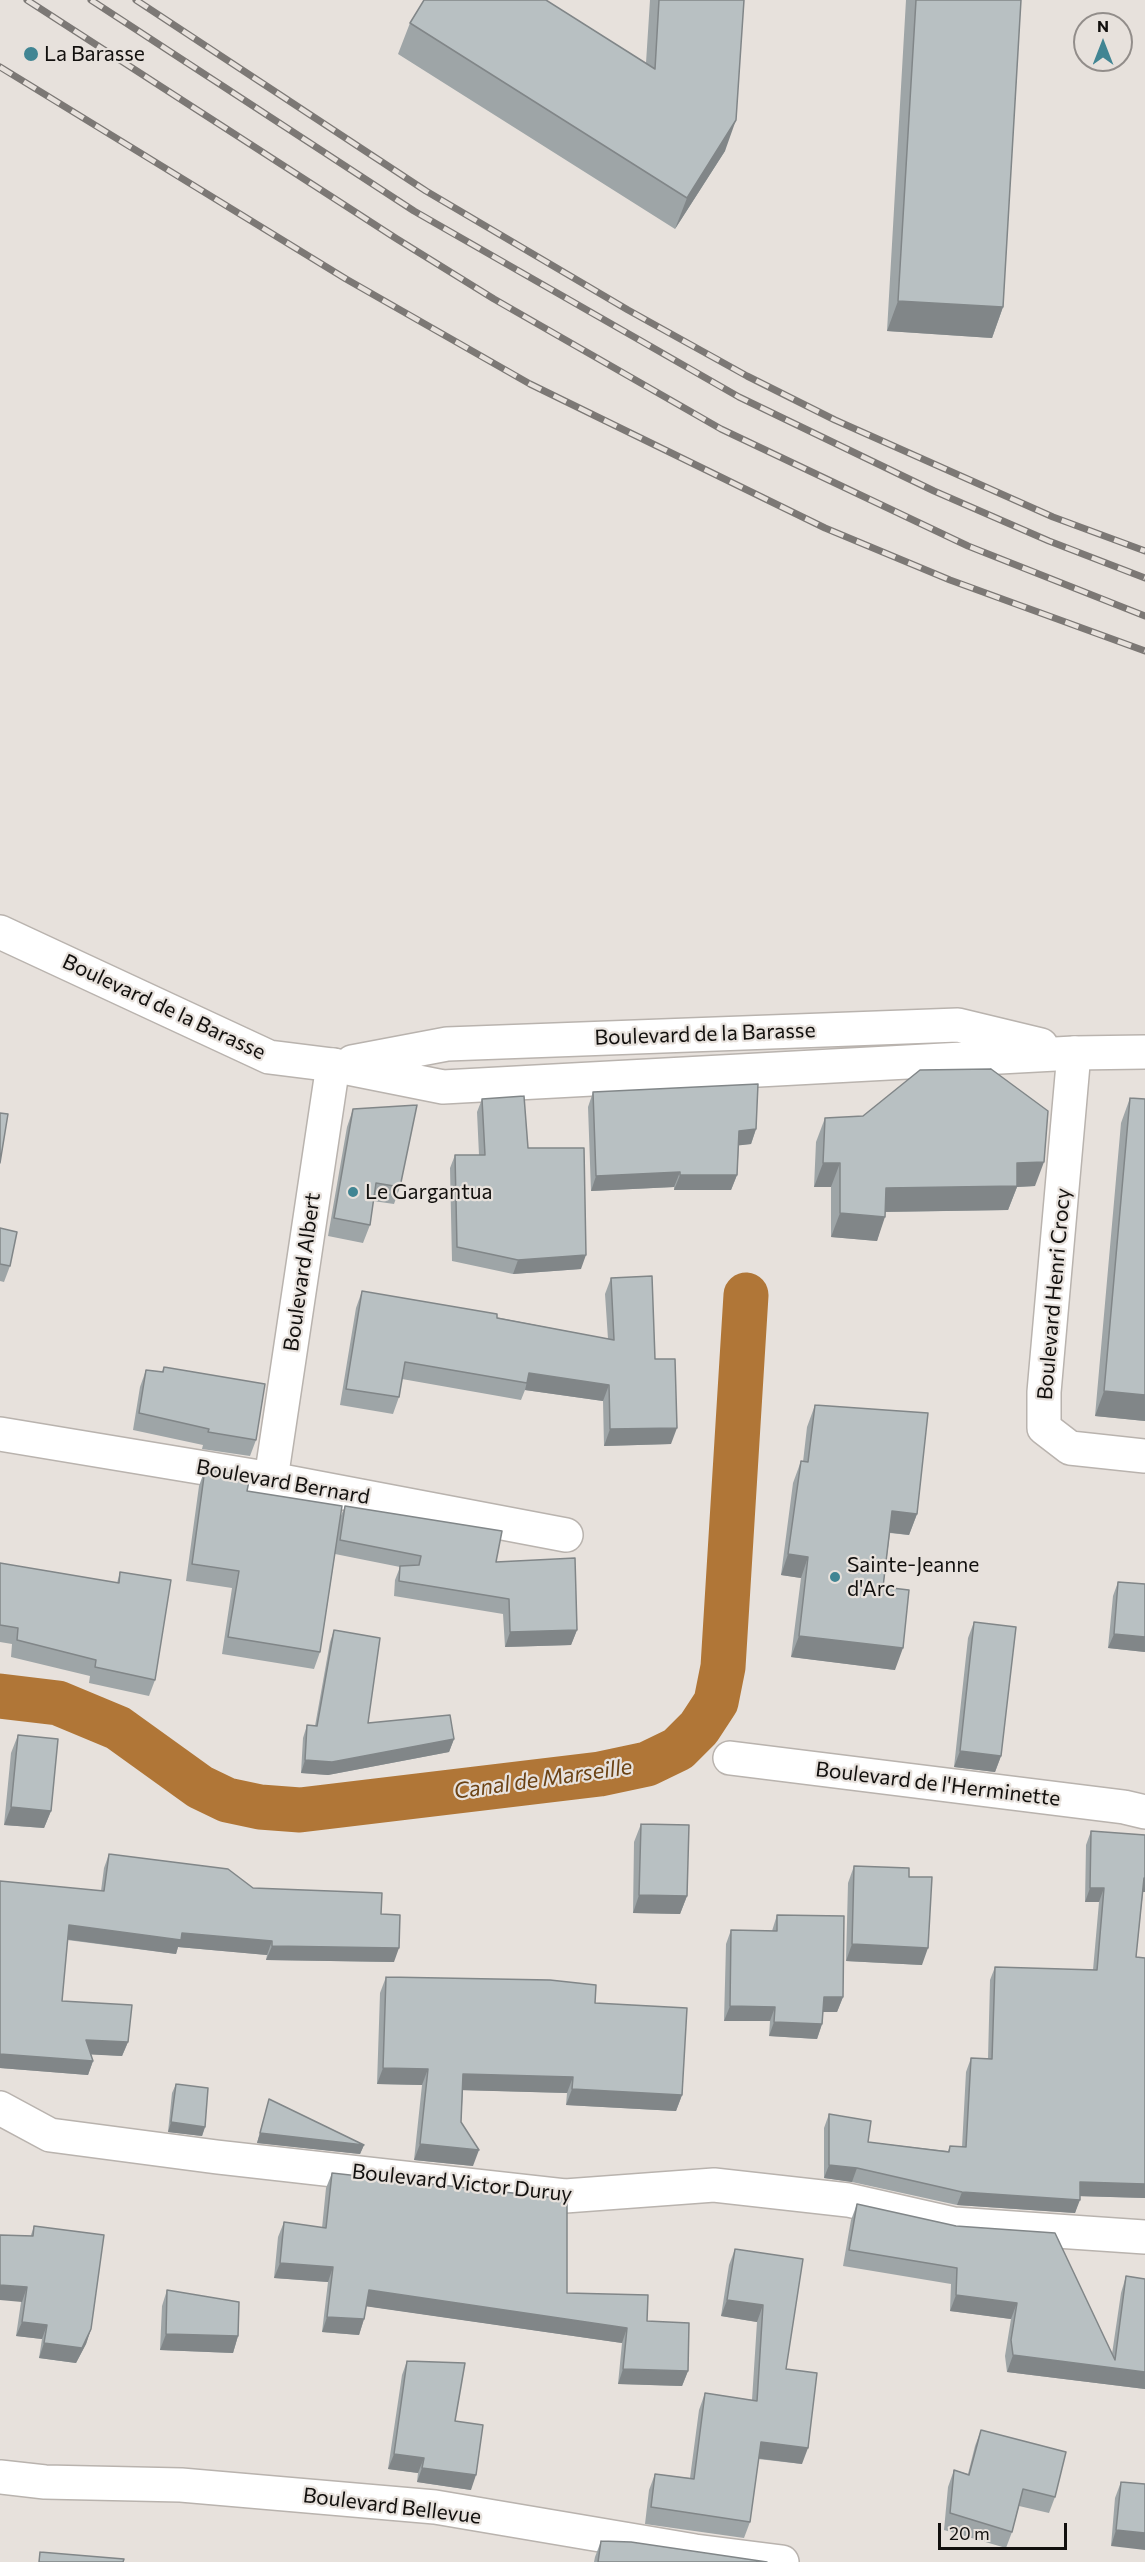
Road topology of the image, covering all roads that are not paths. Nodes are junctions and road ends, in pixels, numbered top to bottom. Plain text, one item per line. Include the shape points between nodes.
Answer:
1 (0, 932) edge
2 (1145, 1052) edge
3 (1074, 1053) junction
4 (333, 1065) junction
5 (0, 1434) edge
6 (1145, 1456) edge
7 (271, 1479) junction
8 (566, 1534) dead end
9 (730, 1758) dead end
10 (1145, 1812) edge
11 (0, 2108) edge
12 (1145, 2237) edge
13 (0, 2476) edge
14 (782, 2562) edge

1 - 4 street, Boulevard de la Barasse via 269,1057
2 - 3 street, Boulevard de la Barasse
3 - 4 street, Boulevard de la Barasse via 958,1025 447,1044
3 - 6 street, Boulevard Henri Crocy via 1044,1428 1070,1448
4 - 7 street, Boulevard Albert
5 - 7 street, Boulevard Bernard
7 - 8 street, Boulevard Bernard
9 - 10 street, Boulevard de l'Herminette
11 - 12 street, Boulevard Victor Duruy via 50,2135 495,2189 565,2196 714,2185 848,2200 954,2224
13 - 14 street, Boulevard Bellevue via 45,2482 181,2485 435,2507

